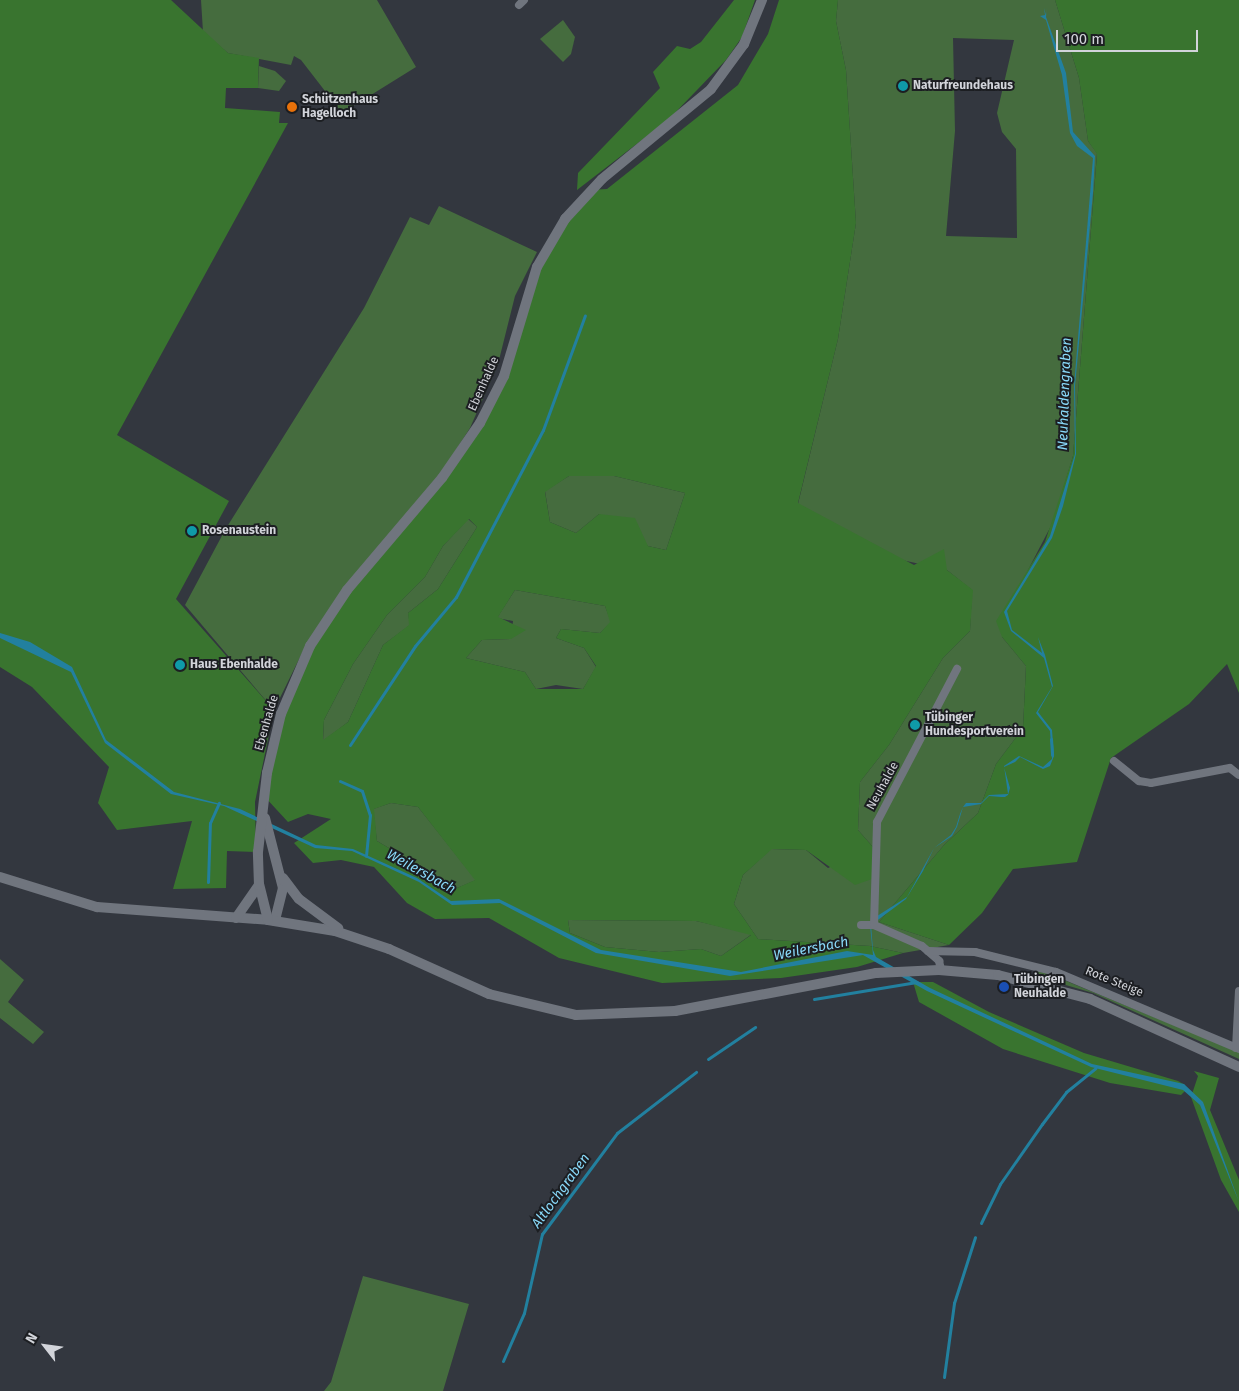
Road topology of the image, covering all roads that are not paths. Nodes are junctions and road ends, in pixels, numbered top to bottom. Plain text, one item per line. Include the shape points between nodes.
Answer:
1 (762, 0) edge
2 (957, 669) dead end
3 (1114, 761) dead end
4 (1239, 775) edge
5 (263, 805) junction
6 (281, 876) junction
7 (0, 877) edge
8 (259, 885) junction
9 (236, 918) junction
10 (272, 921) junction
11 (874, 924) junction
12 (861, 925) dead end
13 (347, 934) junction
14 (928, 951) junction
15 (938, 970) junction
16 (1239, 990) edge
17 (1238, 1048) edge
18 (1239, 1067) edge

1 - 5 street, Ebenhalde via 744,44 711,89 590,190 555,233 534,276 504,376 480,423 452,466 347,590 300,665 277,728
2 - 11 street, Neuhalde via 877,822
3 - 4 street via 1139,781 1151,784 1230,768
5 - 6 street, Ebenhalde via 270,850
5 - 8 street, Ebenhalde
6 - 10 street, Ebenhalde via 283,901
6 - 13 street via 313,911
7 - 9 street via 88,906
8 - 9 street
8 - 10 street, Ebenhalde
9 - 10 street
10 - 13 street
11 - 12 street
11 - 14 street
13 - 15 street via 489,994 584,1015 675,1011 863,975
14 - 15 street
14 - 17 street, Rote Steige via 948,949 1002,957 1076,979
15 - 18 street via 998,975 1071,993
16 - 17 street, Rote Steige

